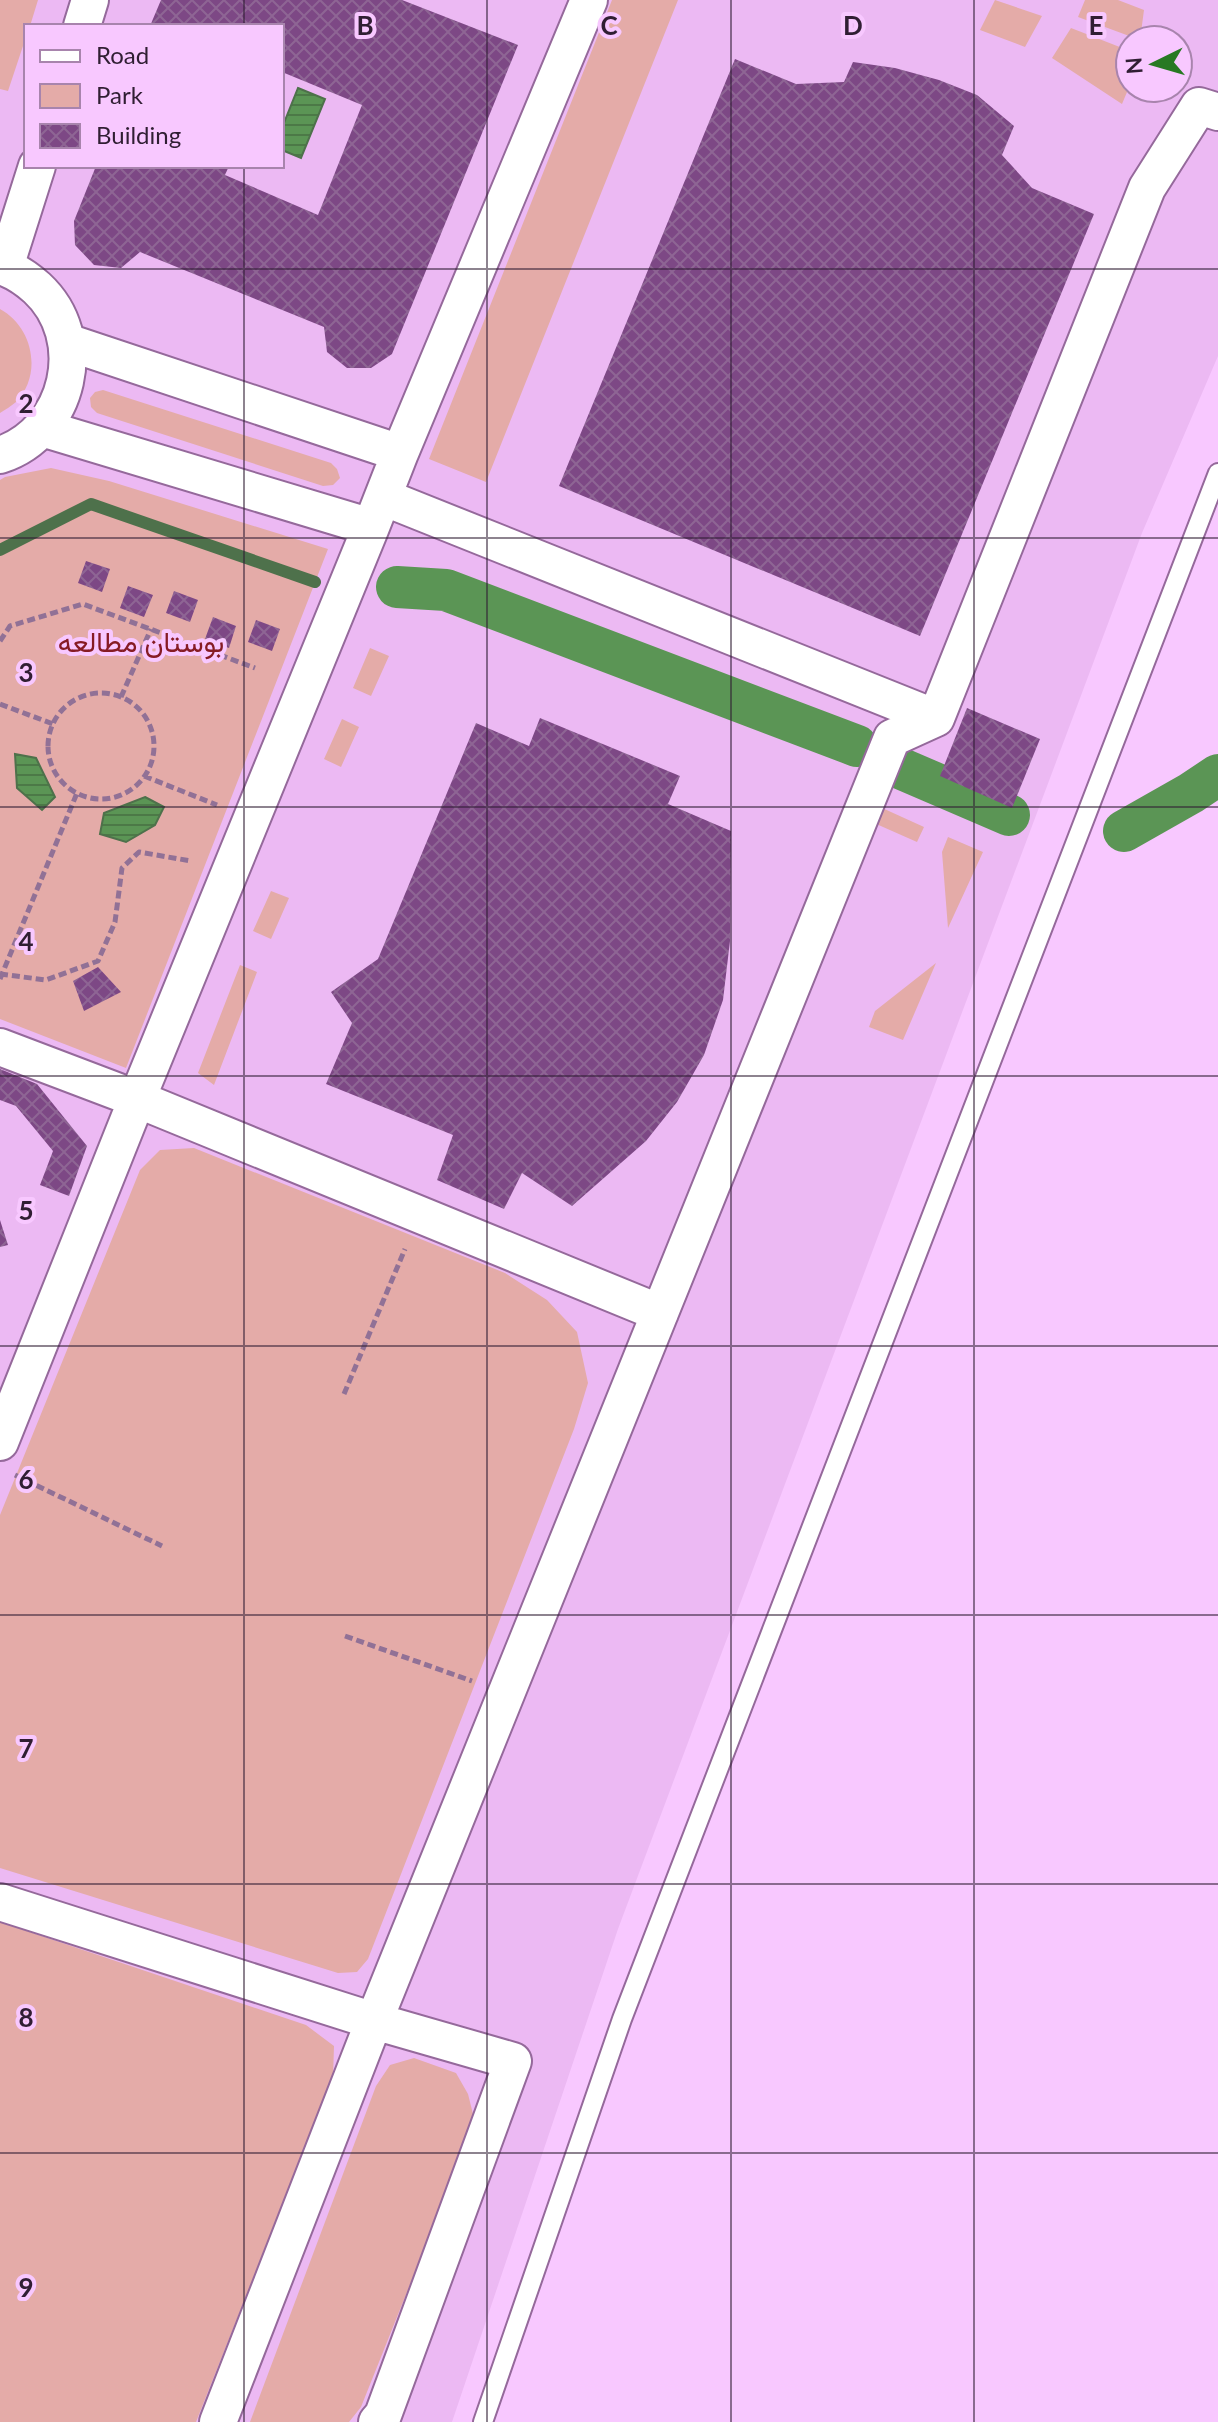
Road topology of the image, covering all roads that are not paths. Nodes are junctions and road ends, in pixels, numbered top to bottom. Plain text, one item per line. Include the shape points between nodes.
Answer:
1 (90, 0) edge
2 (589, 0) edge
3 (83, 24) edge
4 (1218, 112) edge
5 (36, 168) edge
6 (2, 267) edge
7 (67, 342) junction
8 (42, 428) junction
9 (400, 453) junction
10 (0, 455) edge
11 (1218, 473) edge
12 (377, 512) junction
13 (936, 718) junction
14 (0, 1047) edge
15 (137, 1099) junction
16 (660, 1313) junction
17 (7, 1458) edge
18 (0, 1902) edge
19 (374, 2021) junction
20 (218, 2422) edge
21 (377, 2422) edge
22 (483, 2422) edge

1 - 3 street
2 - 9 street
4 - 13 street via 1199,106 1147,188
5 - 6 street
6 - 7 street via 46,296
7 - 8 street via 68,373 60,402
7 - 9 street
8 - 10 street
8 - 12 street
9 - 12 street
11 - 22 lane via 622,2019
12 - 13 street
12 - 15 street
13 - 16 street via 892,738
14 - 15 street
15 - 16 street
15 - 17 street
16 - 19 street
18 - 19 street
19 - 20 street
19 - 21 street via 513,2061

